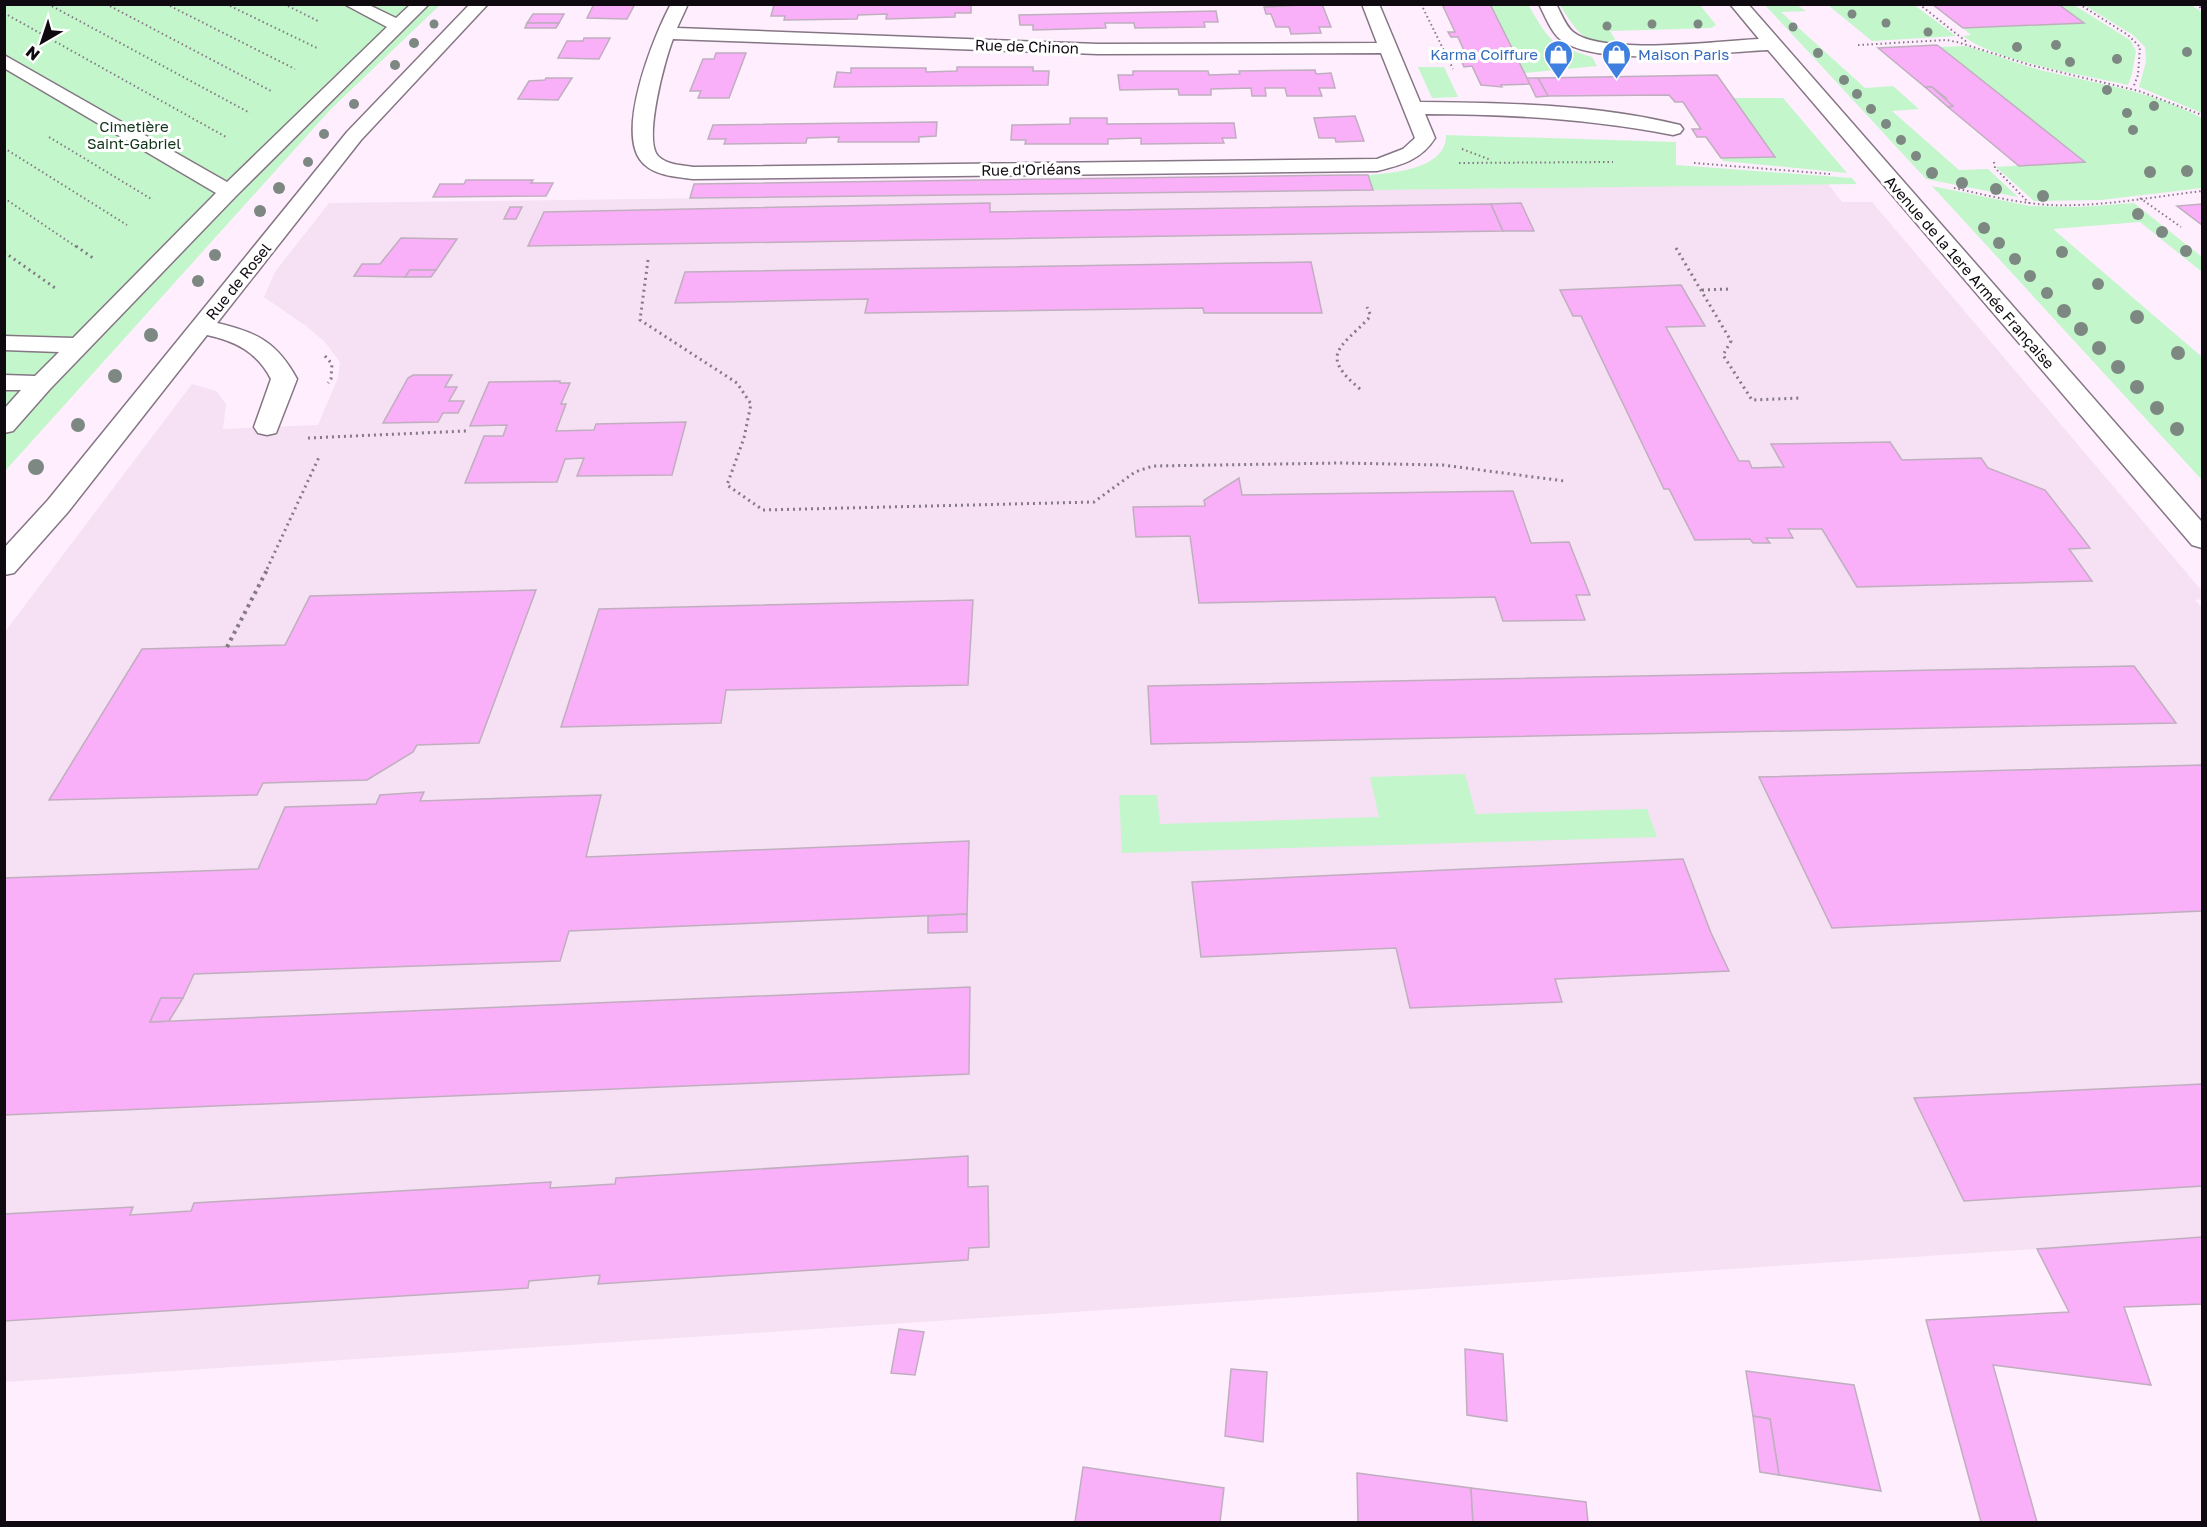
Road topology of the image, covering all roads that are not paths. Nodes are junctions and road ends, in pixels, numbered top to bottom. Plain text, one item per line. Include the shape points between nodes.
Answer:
1 (352, 4) edge
2 (421, 4) edge
3 (480, 4) edge
4 (680, 4) edge
5 (1370, 4) edge
6 (1547, 4) edge
7 (1738, 4) edge
8 (399, 26) junction
9 (666, 33) junction
10 (1772, 44) junction
11 (1388, 48) junction
12 (4, 60) edge
13 (1413, 108) junction
14 (1673, 129) road end
15 (229, 192) junction
16 (201, 327) junction
17 (4, 343) edge
18 (79, 345) junction
19 (4, 382) edge
20 (41, 384) junction
21 (4, 425) edge
22 (267, 427) dead end
23 (2202, 539) edge
24 (4, 566) edge

1 - 8 street
2 - 8 street
3 - 16 street, Rue de Rosel via 354,136
4 - 9 street, Rue d'Orléans
5 - 11 street, Rue d'Orléans
6 - 10 street via 1567,36 1589,47 1622,50
7 - 10 street, Avenue de la 1ere Armée Française
8 - 15 street
9 - 11 street, Rue de Chinon via 1110,49
9 - 13 street, Rue d'Orléans via 656,61 642,138 644,153 664,168 693,173 1377,165 1404,158 1420,147 1425,138
10 - 23 street, Avenue de la 1ere Armée Française
11 - 13 street, Rue d'Orléans
12 - 15 street
13 - 14 street via 1472,107 1622,118
15 - 18 street
16 - 22 street via 242,337 278,362 284,378
16 - 24 street, Rue de Rosel via 58,506
17 - 18 street
18 - 20 street
19 - 20 street
20 - 21 street

